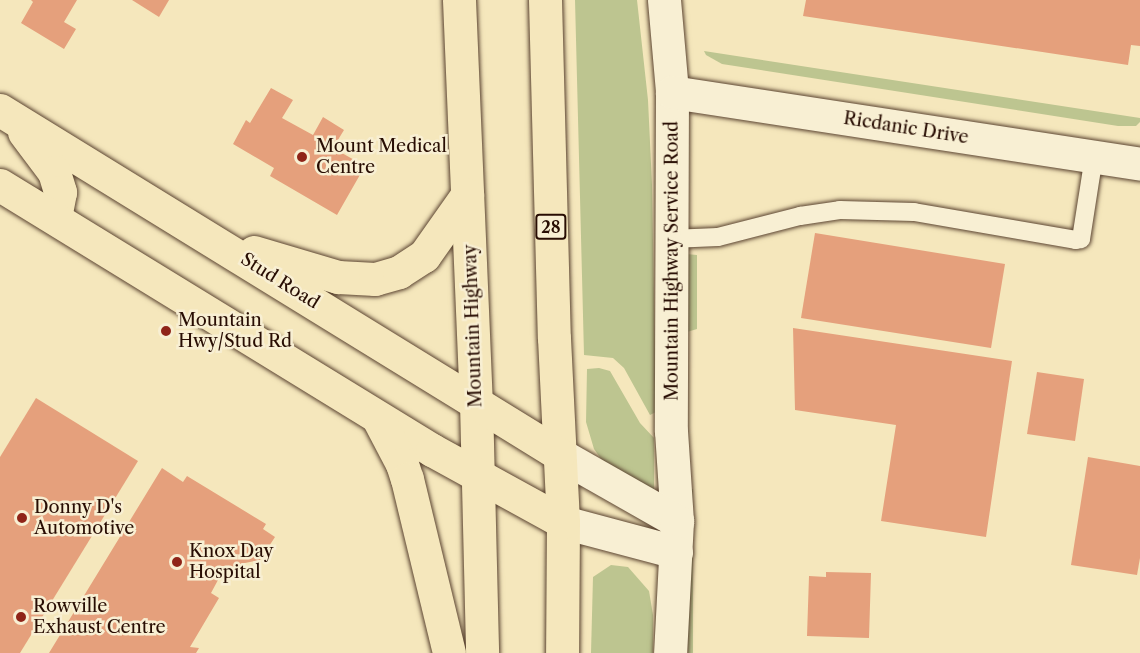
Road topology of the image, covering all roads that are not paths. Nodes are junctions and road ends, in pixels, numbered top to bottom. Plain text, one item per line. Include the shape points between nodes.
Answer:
1 (459, 0) edge
2 (545, 0) edge
3 (664, 0) edge
4 (672, 92) junction
5 (7, 114) edge
6 (1094, 156) junction
7 (1140, 164) edge
8 (0, 185) edge
9 (467, 195) junction
10 (55, 218) junction
11 (671, 239) junction
12 (214, 241) junction
13 (476, 402) junction
14 (378, 418) junction
15 (559, 454) junction
16 (478, 476) junction
17 (563, 522) junction
18 (677, 537) junction
19 (449, 653) edge
20 (482, 653) edge
21 (562, 653) edge
22 (670, 653) edge

1 - 9 main road, Mountain Highway
2 - 15 main road, 28
3 - 4 street, Mountain Highway Service Road
4 - 6 street, Ricdanic Drive
4 - 11 street, Mountain Highway Service Road
5 - 10 main road via 54,172 60,192
5 - 12 main road, Stud Road
6 - 7 street, Ricdanic Drive
6 - 11 lane via 1081,239 1076,240 914,212 840,210 718,237
8 - 10 main road
9 - 12 main road via 424,256 399,272 375,279 338,277
9 - 13 main road, Mountain Highway
10 - 14 main road
11 - 18 street, Mountain Highway Service Road via 671,404
12 - 13 main road, Stud Road
13 - 15 main road, Stud Road
13 - 16 main road, Mountain Highway
14 - 16 main road
14 - 19 main road via 407,479
15 - 17 main road, 28
15 - 18 street
16 - 17 main road
16 - 20 main road, Mountain Highway
17 - 18 street
17 - 21 main road, 28
18 - 22 street, Mountain Highway Service Road

